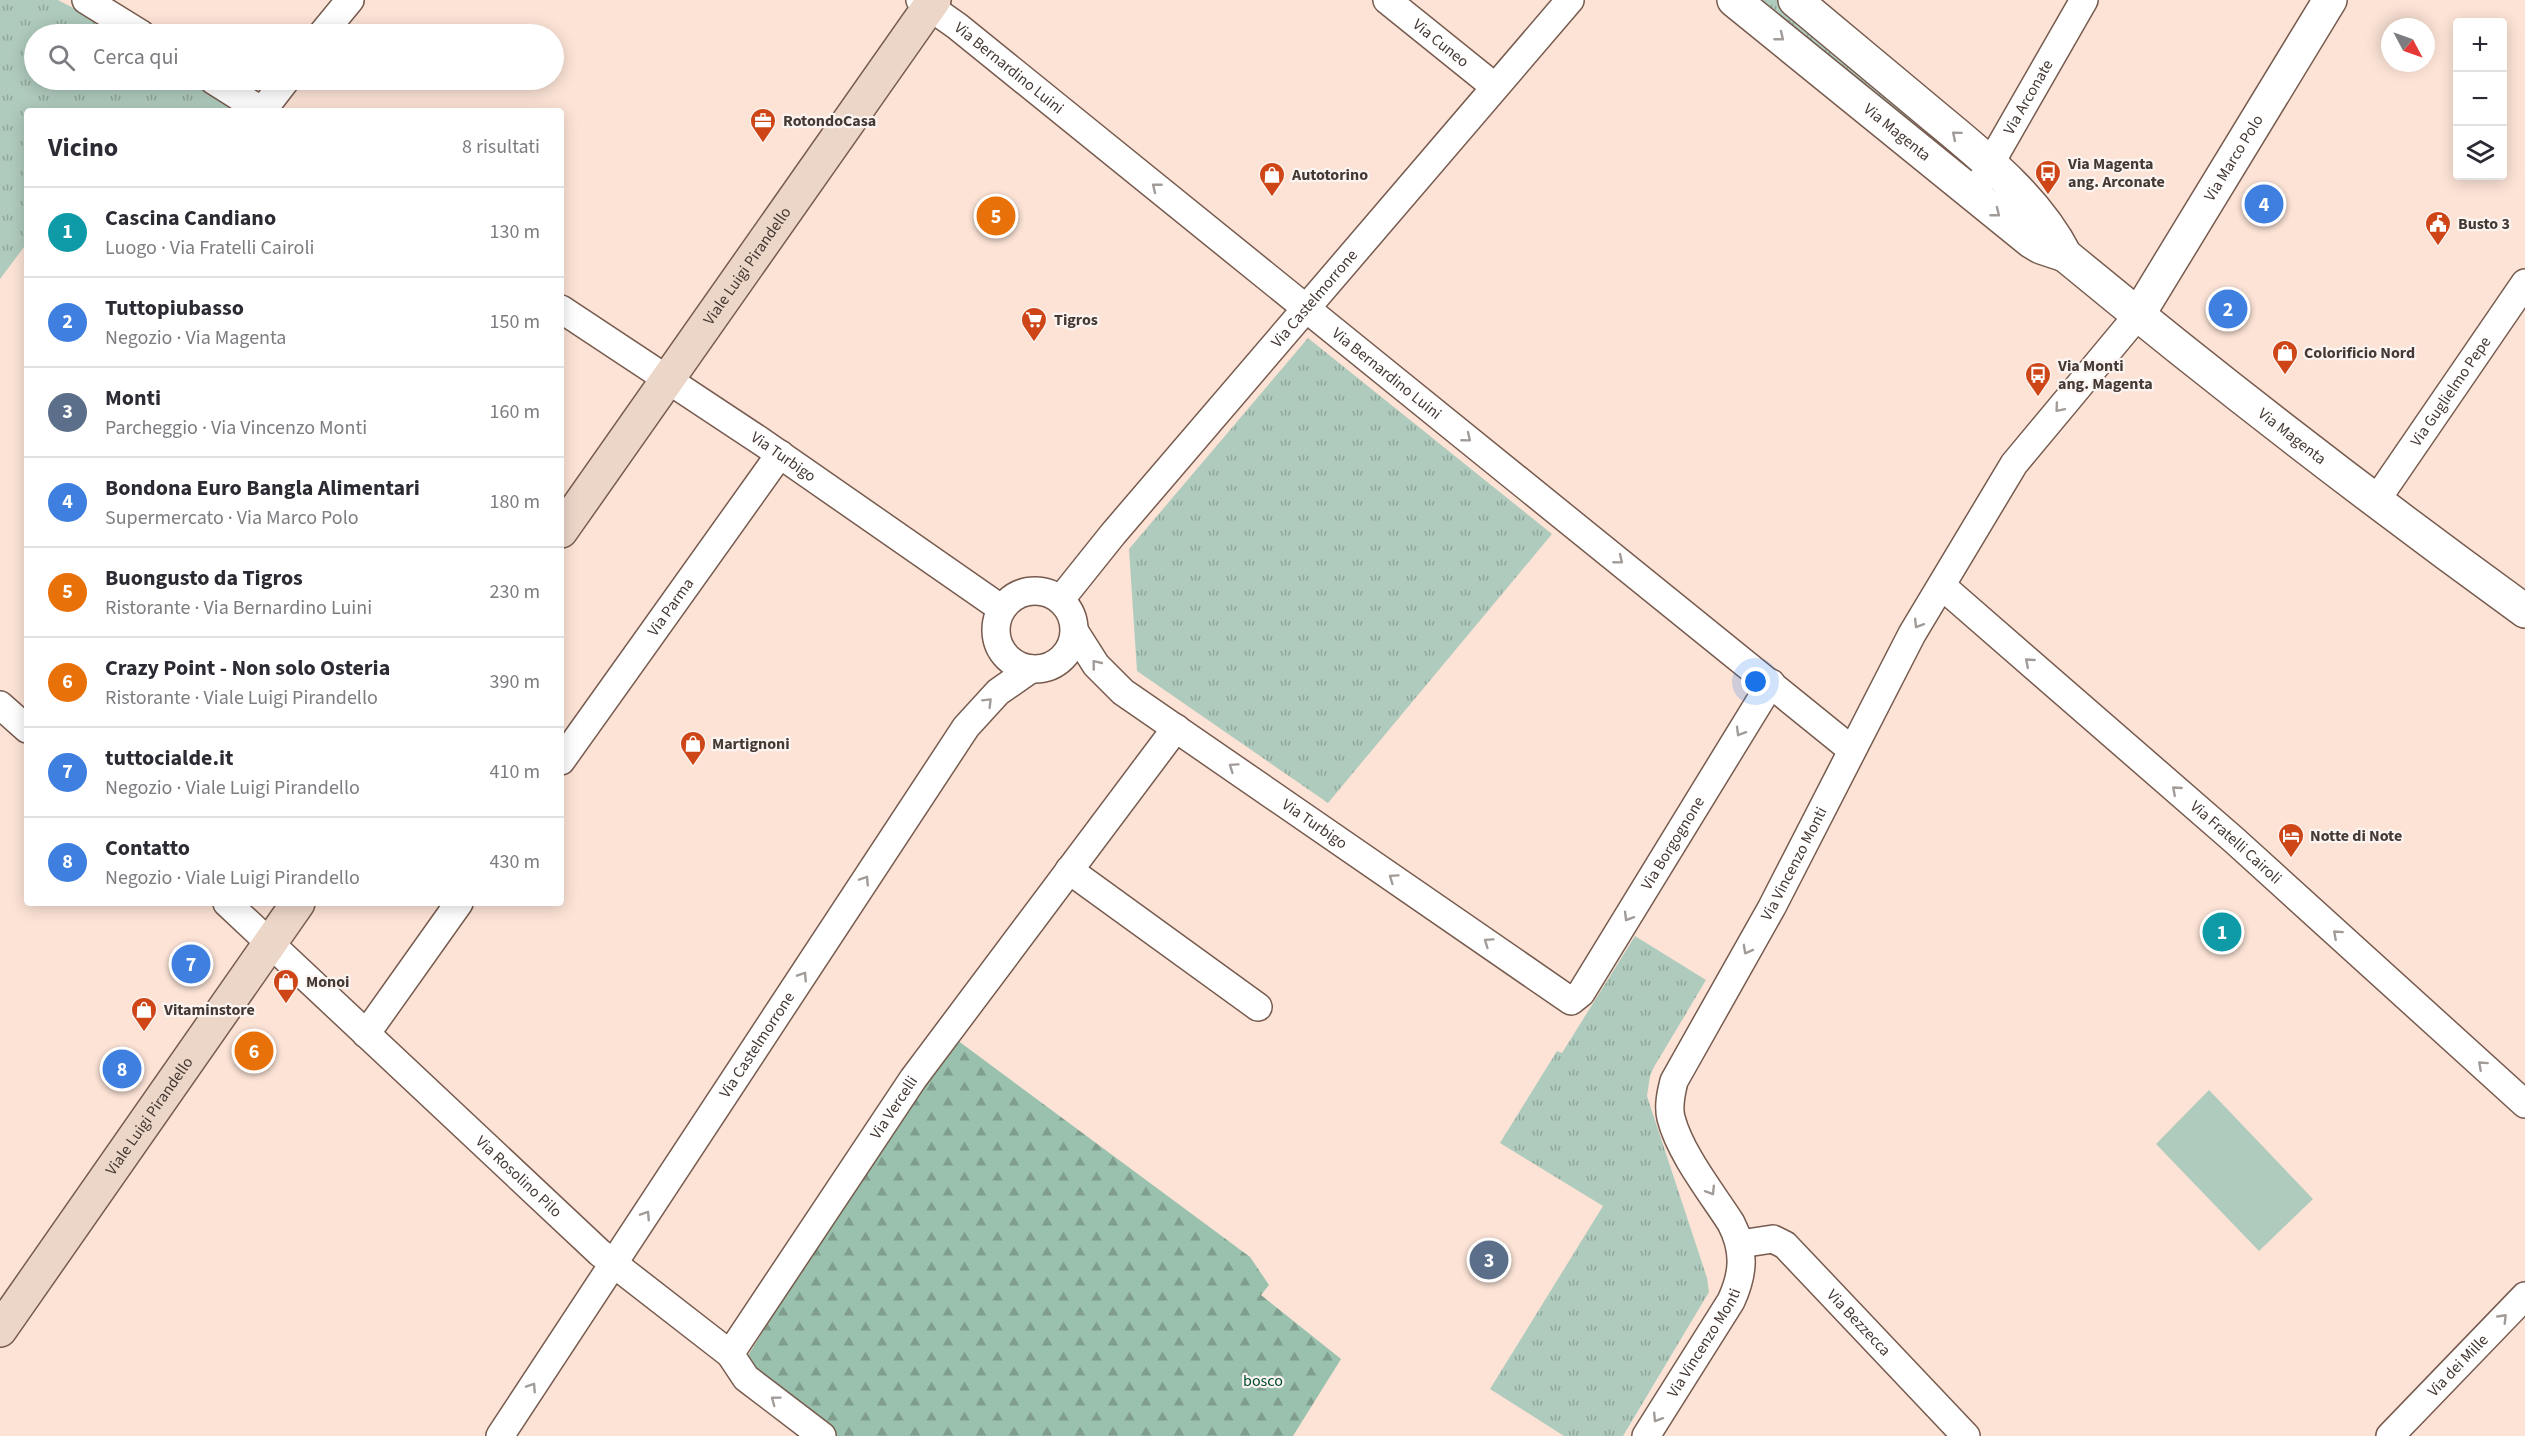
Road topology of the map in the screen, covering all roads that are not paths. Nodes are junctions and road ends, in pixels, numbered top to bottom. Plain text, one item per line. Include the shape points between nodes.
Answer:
1 (86, 0) edge
2 (350, 0) edge
3 (1387, 0) edge
4 (1570, 0) edge
5 (1734, 0) edge
6 (1795, 0) edge
7 (2084, 0) edge
8 (2330, 0) edge
9 (928, 2) edge
10 (125, 24) edge
11 (330, 24) edge
12 (1495, 87) junction
13 (229, 90) edge
14 (278, 90) edge
15 (257, 108) edge
16 (264, 108) edge
17 (1991, 166) junction
18 (1971, 193) junction
19 (2065, 255) junction
20 (2520, 301) edge
21 (1307, 309) junction
22 (564, 311) edge
23 (2138, 315) junction
24 (667, 379) junction
25 (780, 454) junction
26 (2375, 502) junction
27 (564, 527) edge
28 (1942, 586) junction
29 (1061, 599) junction
30 (1002, 609) junction
31 (2525, 612) edge
32 (1075, 632) junction
33 (1031, 669) junction
34 (1771, 683) junction
35 (0, 705) edge
36 (24, 726) edge
37 (1176, 728) junction
38 (1852, 750) junction
39 (564, 757) edge
40 (1070, 870) junction
41 (230, 906) edge
42 (296, 906) edge
43 (457, 906) edge
44 (269, 943) junction
45 (1571, 1001) joint
46 (1258, 1007) dead end
47 (366, 1034) junction
48 (2525, 1104) edge
49 (1740, 1244) junction
50 (614, 1264) junction
51 (2525, 1296) edge
52 (0, 1330) edge
53 (730, 1354) junction
54 (500, 1436) edge
55 (822, 1436) edge
56 (1646, 1436) edge
57 (1966, 1436) edge
58 (2390, 1436) edge

1 - 10 street
2 - 11 street
3 - 12 street, Via Cuneo
4 - 12 street, Via Castelmorrone
5 -> 18 street, Via Magenta
17 -> 6 street, Via Magenta
7 - 17 street, Via Arconate
8 - 23 street, Via Marco Polo
21 -> 9 street, Via Bernardino Luini
9 - 24 main road, Viale Luigi Pirandello
12 - 21 street, Via Castelmorrone
13 - 15 street
14 - 16 street
17 - 18 street, Via Arconate
17 - 19 street, Via Magenta via 2037,211
18 -> 19 street, Via Magenta via 2036,244
19 - 23 street, Via Magenta
20 - 26 street, Via Guglielmo Pepe
21 - 29 street, Via Castelmorrone
21 -> 34 street, Via Bernardino Luini
22 - 24 street, Via Turbigo
23 - 26 street, Via Magenta
23 -> 28 street, Via Vincenzo Monti via 2014,464
24 - 25 street, Via Turbigo
24 - 27 main road, Viale Luigi Pirandello
25 - 30 street, Via Turbigo
25 - 39 street, Via Parma
26 - 31 street, Via Magenta
28 -> 38 street, Via Vincenzo Monti via 1912,634
48 -> 28 street, Via Fratelli Cairoli via 2225,833
29 - 30 street via 1036,590 1023,592
29 - 32 street via 1074,620
30 - 33 street via 997,621 1000,647 1008,658
32 - 33 street via 1066,655 1044,668
37 -> 32 street, Via Turbigo via 1108,679
50 -> 33 street, Via Castelmorrone via 966,727 998,693
34 - 38 street, Via Bernardino Luini
34 -> 45 street, Via Borgognone via 1581,993
35 - 36 street
37 - 40 street, Via Vercelli
45 -> 37 street, Via Turbigo
38 -> 49 street, Via Vincenzo Monti via 1670,1093 1671,1117 1680,1142
40 - 46 street
40 - 53 street, Via Vercelli via 914,1079
41 - 44 street, Via Rosolino Pilo
42 - 44 main road, Viale Luigi Pirandello
43 - 47 street
44 - 47 street, Via Rosolino Pilo
44 - 52 main road, Viale Luigi Pirandello
47 - 50 street, Via Rosolino Pilo
49 -> 56 street, Via Vincenzo Monti via 1743,1261 1737,1288
49 - 57 street, Via Bezzecca via 1773,1239 1785,1245
50 - 53 street, Via Rosolino Pilo
54 -> 50 street, Via Castelmorrone
58 -> 51 street, Via dei Mille
55 -> 53 street, Via Rosolino Pilo via 746,1378

